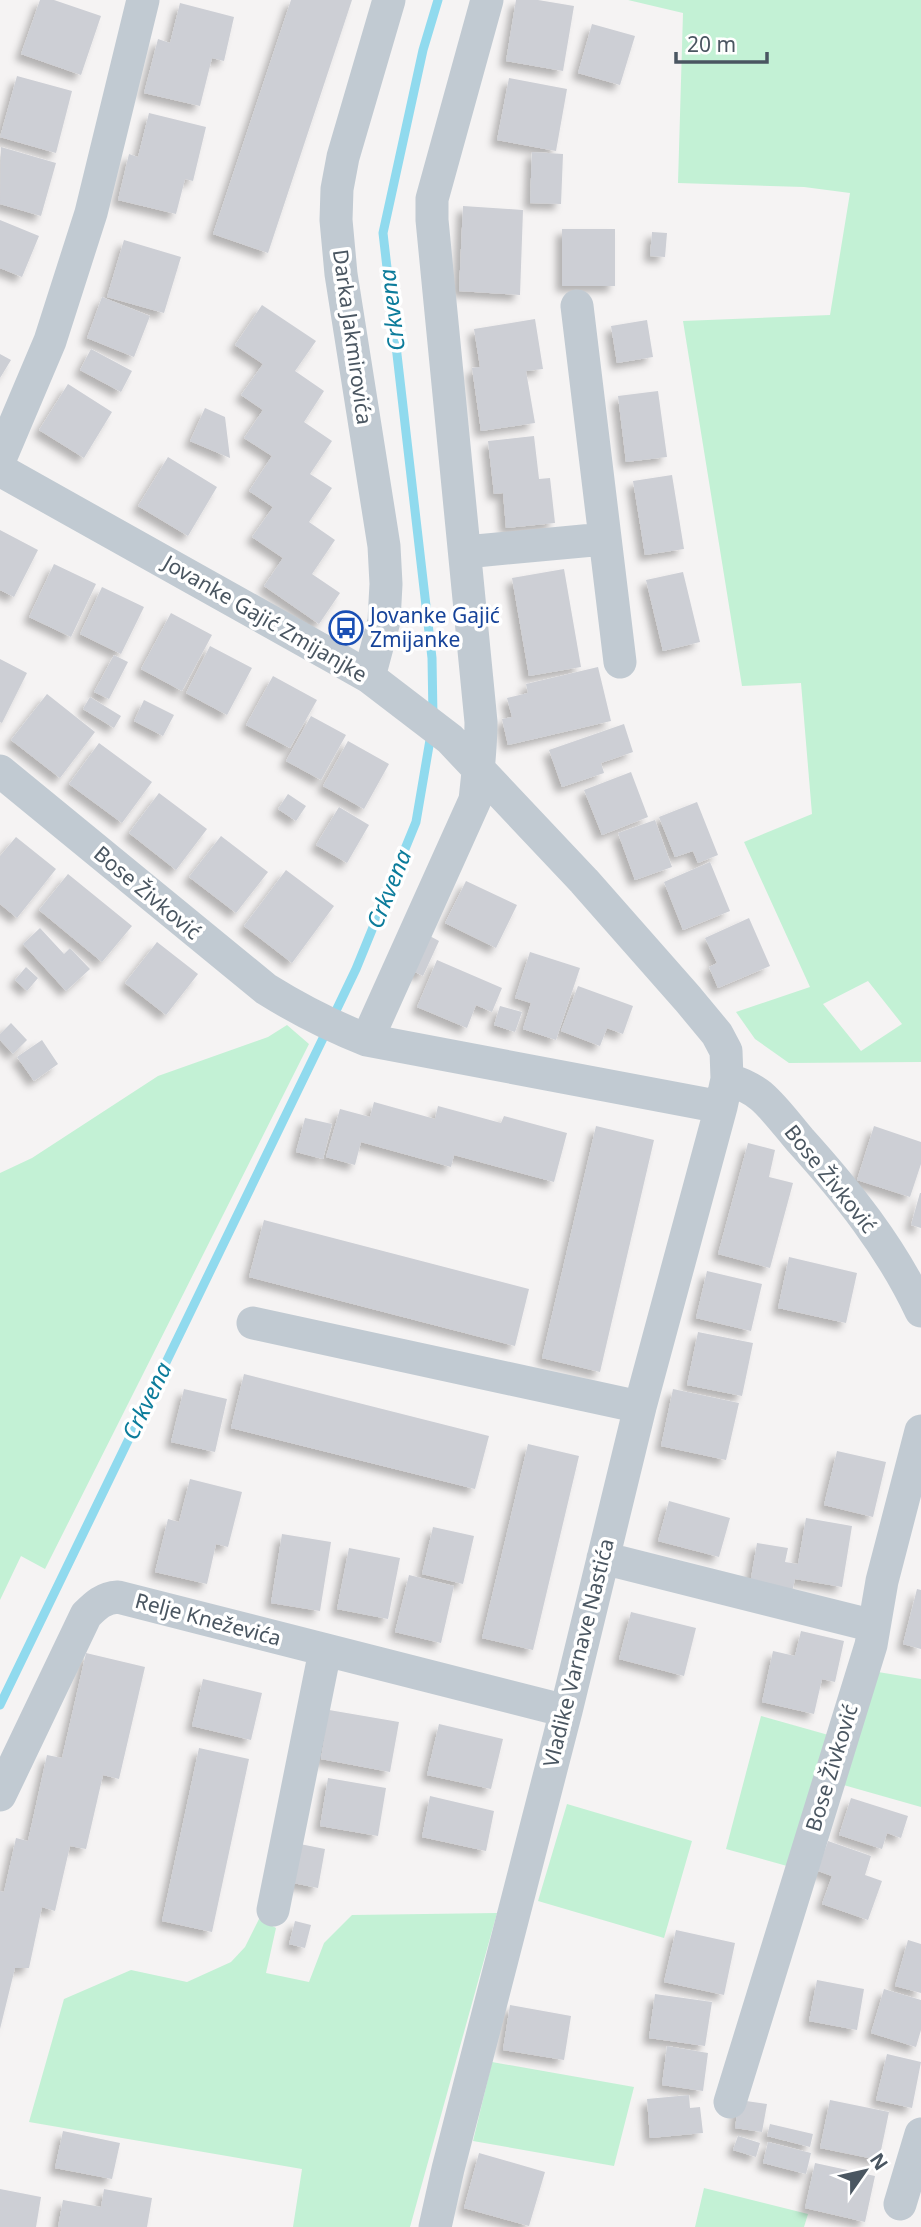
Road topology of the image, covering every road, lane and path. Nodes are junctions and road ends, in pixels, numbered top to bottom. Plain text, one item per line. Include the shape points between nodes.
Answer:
1 (143, 0) edge
2 (389, 0) edge
3 (486, 0) edge
4 (577, 306) dead end
5 (0, 459) edge
6 (0, 470) edge
7 (604, 539) junction
8 (465, 552) junction
9 (620, 662) dead end
10 (369, 677) junction
11 (479, 770) junction
12 (0, 771) edge
13 (357, 1036) junction
14 (724, 1093) junction
15 (919, 1302) edge
16 (253, 1323) dead end
17 (640, 1407) junction
18 (921, 1431) edge
19 (603, 1558) junction
20 (874, 1626) junction
21 (325, 1651) junction
22 (566, 1711) junction
23 (0, 1795) edge
24 (272, 1910) dead end
25 (730, 2102) dead end
26 (921, 2134) edge
27 (900, 2204) dead end
28 (435, 2227) edge

1 - 5 street via 91,213 50,341
2 - 10 street, Darka Jakmirovića via 343,157 336,220 386,571 384,621
3 - 8 street via 432,199
4 - 7 street
6 - 10 street, Jovanke Gajić Zmijanjke
7 - 8 street
7 - 9 street
8 - 11 street via 481,722
10 - 11 street, Jovanke Gajić Zmijanjke via 450,739
11 - 13 street via 475,800
11 - 14 street, Jovanke Gajić Zmijanjke via 584,881 717,1034 726,1051
12 - 13 street, Bose Živković via 265,989
13 - 14 street, Bose Živković
14 - 15 street, Bose Živković via 745,1085 762,1097 869,1223
14 - 17 street, Vladike Varnave Nastića
16 - 17 street
17 - 19 street, Vladike Varnave Nastića
18 - 20 street, Bose Živković
19 - 20 street
19 - 22 street, Vladike Varnave Nastića
20 - 25 street, Bose Živković
21 - 22 street, Relje Kneževića
21 - 23 street, Relje Kneževića via 108,1598 86,1615
21 - 24 street
22 - 28 street, Vladike Varnave Nastića
26 - 27 street

